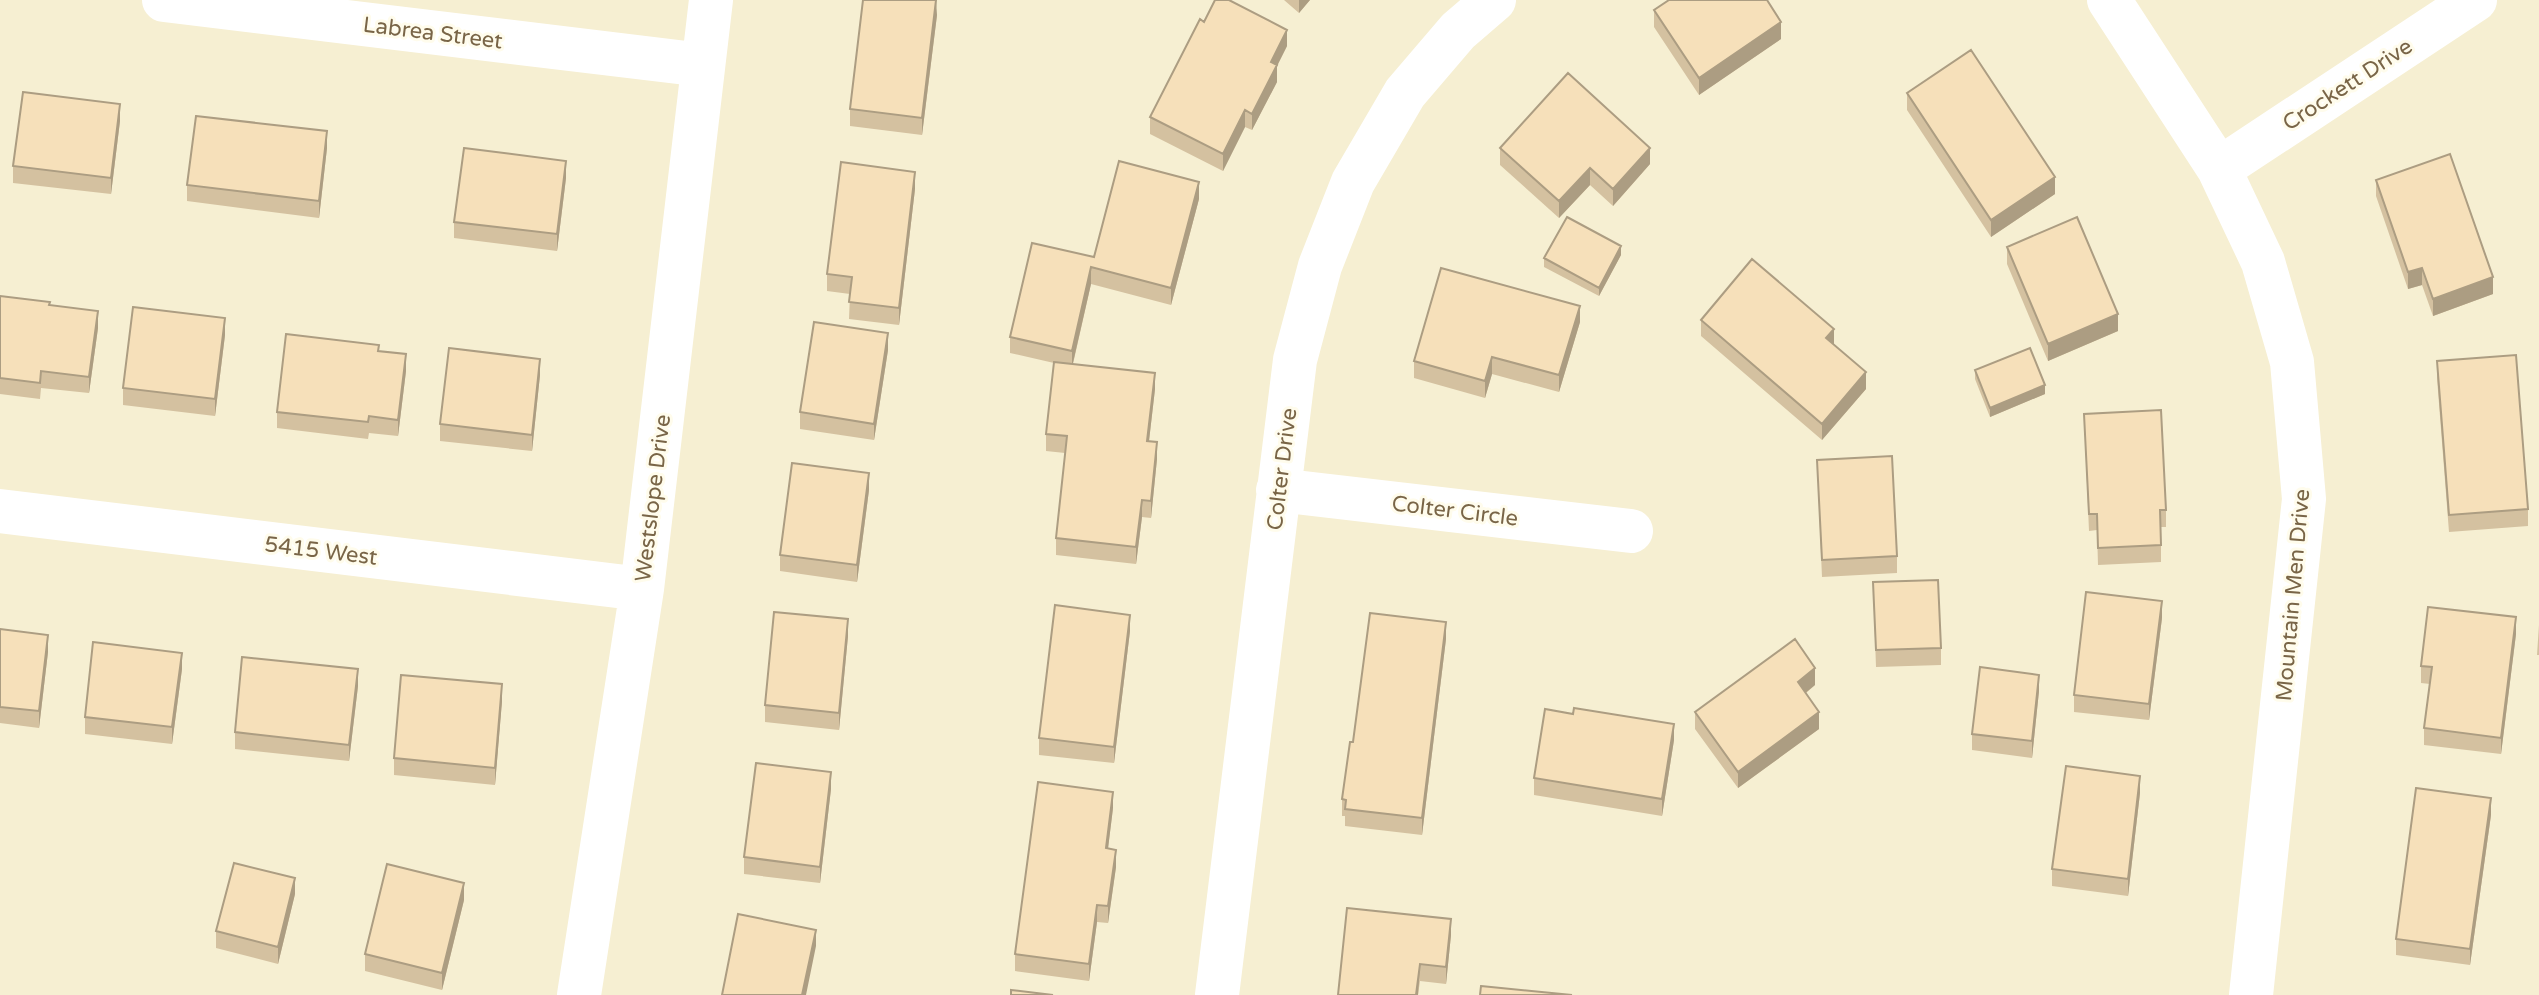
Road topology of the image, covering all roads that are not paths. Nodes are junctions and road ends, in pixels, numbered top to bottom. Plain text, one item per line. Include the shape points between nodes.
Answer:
1 (164, 0) edge
2 (711, 0) edge
3 (1494, 0) edge
4 (2109, 0) edge
5 (2475, 0) edge
6 (703, 65) junction
7 (2219, 169) junction
8 (1278, 490) junction
9 (0, 511) edge
10 (1631, 531) dead end
11 (642, 589) junction
12 (579, 995) edge
13 (1217, 995) edge
14 (2251, 995) edge

1 - 6 street, Labrea Street
2 - 6 street, Westslope Drive
3 - 8 street, Colter Drive via 1458,31 1405,93 1353,182 1320,266 1295,360
4 - 7 street, Mountain Men Drive
5 - 7 street, Crockett Drive
6 - 11 street, Westslope Drive
7 - 14 street, Mountain Men Drive via 2263,262 2292,362 2304,499
8 - 10 street, Colter Circle
8 - 13 street, Colter Drive
9 - 11 street, 5415 West
11 - 12 street, Westslope Drive

